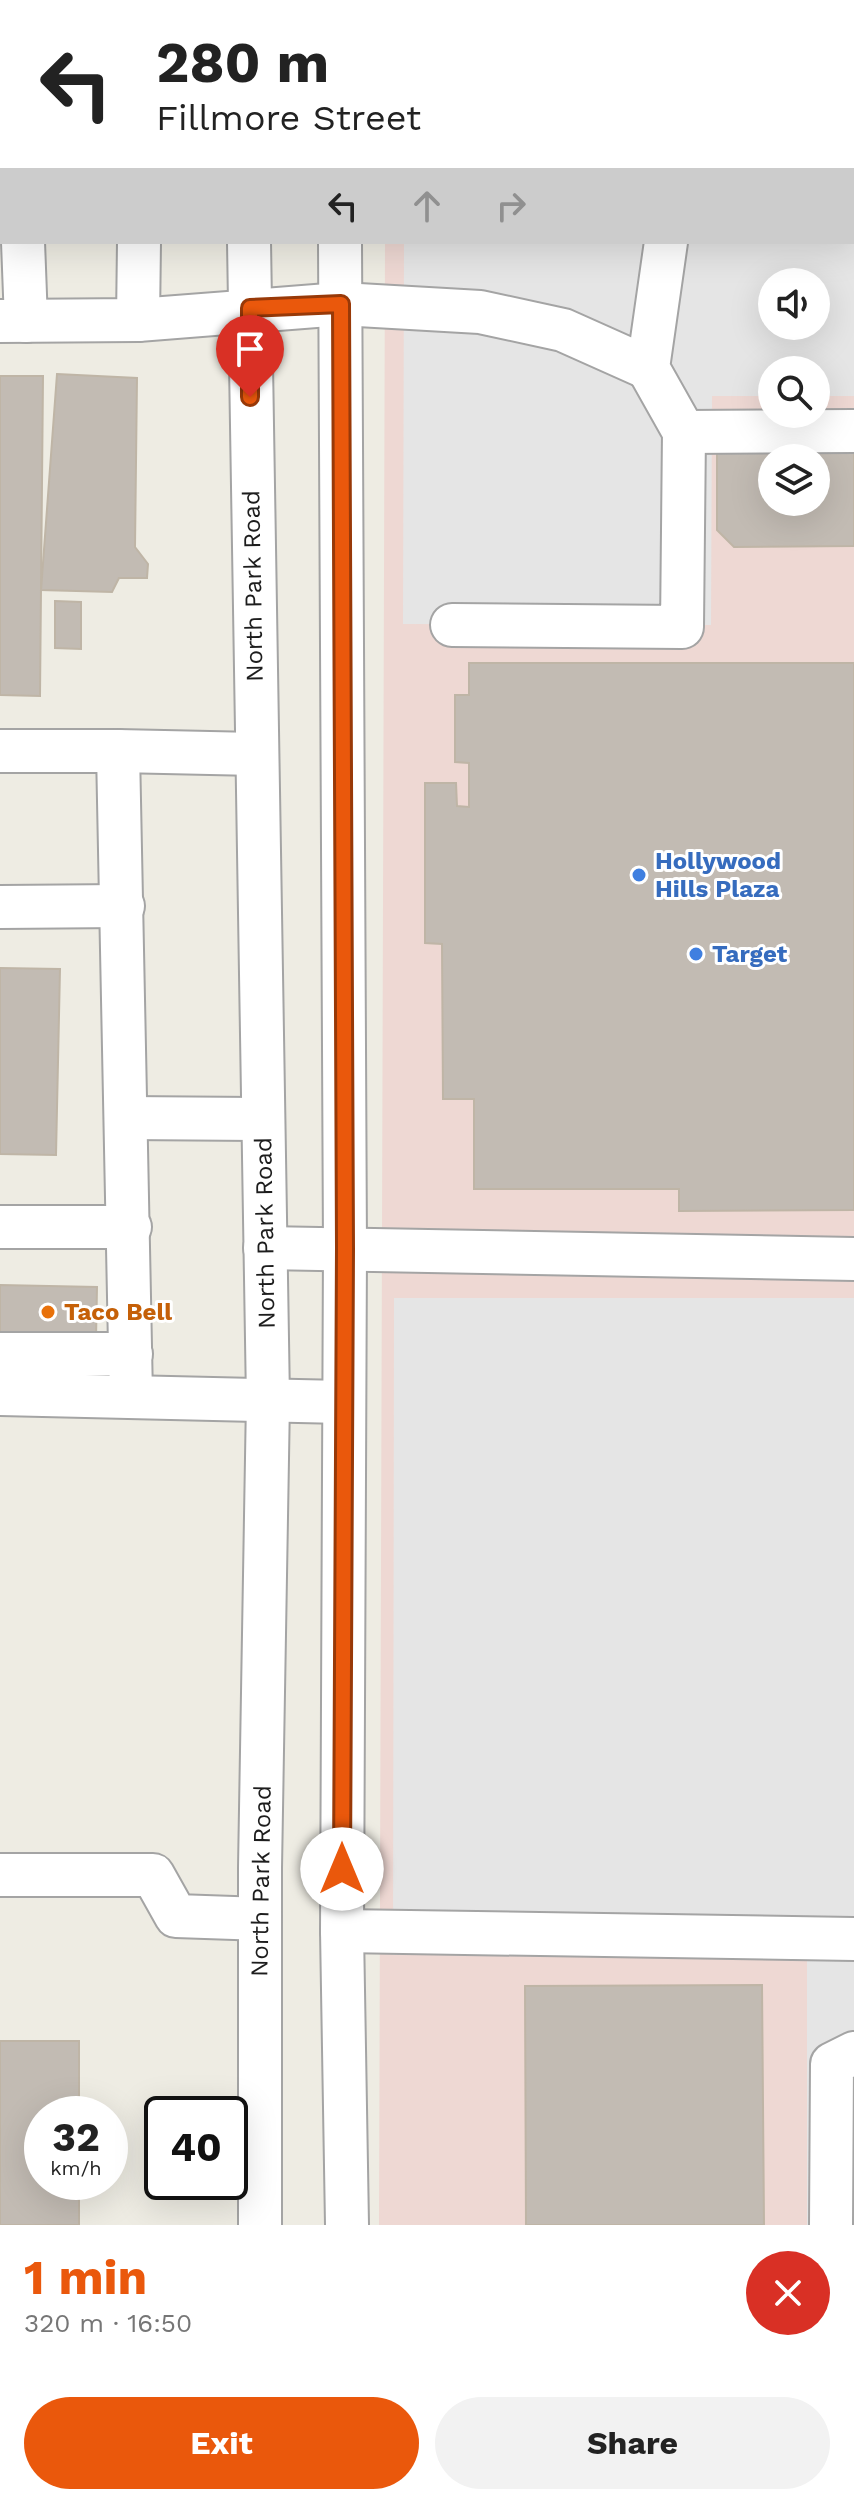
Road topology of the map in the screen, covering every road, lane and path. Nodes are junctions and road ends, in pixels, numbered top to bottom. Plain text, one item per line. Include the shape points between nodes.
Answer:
1 (23, 244) edge
2 (139, 244) edge
3 (249, 244) edge
4 (340, 244) edge
5 (666, 244) edge
6 (341, 304) junction
7 (250, 308) junction
8 (138, 320) junction
9 (13, 321) edge
10 (648, 368) junction
11 (854, 431) edge
12 (684, 432) junction
13 (452, 625) dead end
14 (0, 751) edge
15 (118, 751) junction
16 (256, 754) junction
17 (123, 906) junction
18 (0, 907) edge
19 (126, 1118) junction
20 (263, 1119) junction
21 (0, 1227) edge
22 (130, 1227) junction
23 (265, 1248) junction
24 (345, 1248) junction
25 (854, 1259) edge
26 (0, 1354) edge
27 (131, 1354) junction
28 (0, 1394) edge
29 (131, 1396) junction
30 (268, 1400) junction
31 (343, 1402) junction
32 (0, 1875) edge
33 (260, 1919) junction
34 (342, 1931) junction
35 (854, 1939) edge
36 (854, 2053) edge
37 (260, 2225) edge
38 (347, 2225) edge
39 (831, 2225) edge

1 - 9 street
2 - 8 street
3 - 7 street, North Park Road
4 - 6 street
5 - 10 street
6 - 7 street
6 - 10 street via 480,312 563,330
6 - 24 street
7 - 8 street
7 - 16 street, North Park Road
8 - 9 street
10 - 12 street
11 - 12 street
12 - 13 street via 682,627
14 - 15 street
15 - 16 street
15 - 17 street
16 - 20 street, North Park Road
17 - 18 street
17 - 19 street
19 - 20 street
19 - 22 street
20 - 23 street, North Park Road
21 - 22 street
22 - 27 street
23 - 24 street
23 - 30 street, North Park Road
24 - 25 street
24 - 31 street
26 - 27 street
27 - 29 street
28 - 29 street
29 - 30 street
30 - 31 street
30 - 33 street, North Park Road
31 - 34 street
32 - 33 street via 153,1875 176,1916
33 - 37 street, North Park Road
34 - 35 street
34 - 38 street
36 - 39 street via 832,2064

